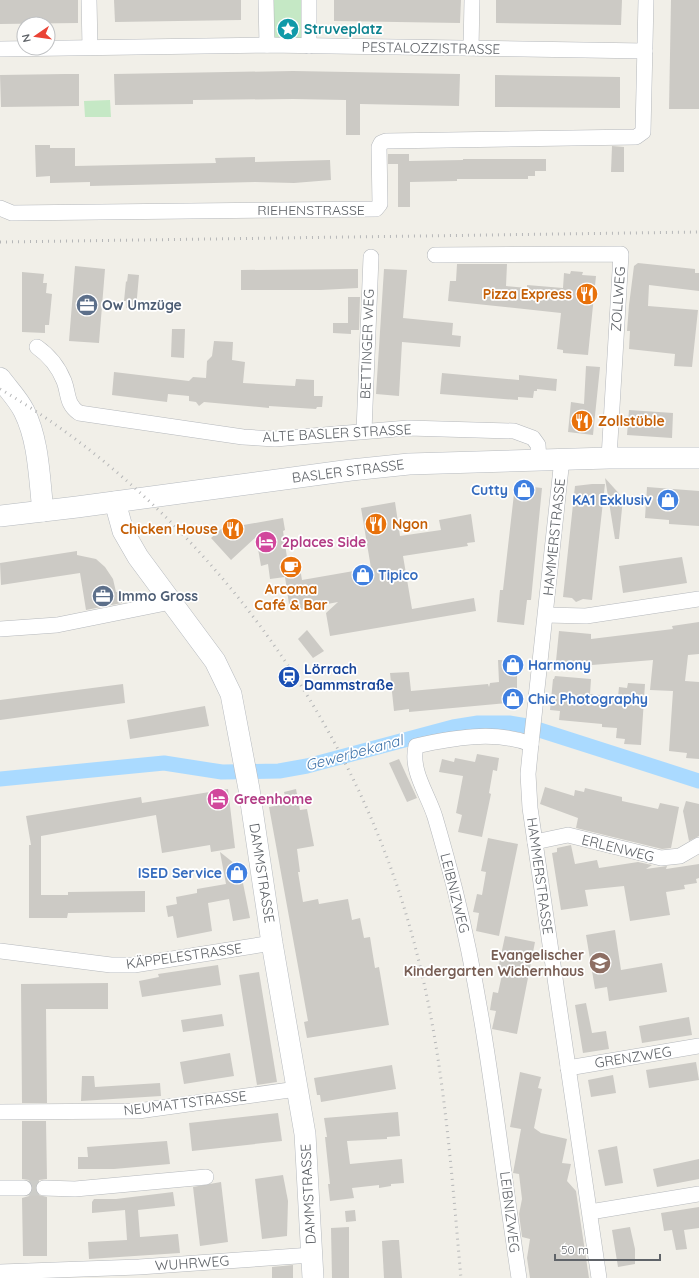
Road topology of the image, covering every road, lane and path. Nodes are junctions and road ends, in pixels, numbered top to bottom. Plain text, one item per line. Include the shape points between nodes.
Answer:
1 (89, 0) edge
2 (266, 0) edge
3 (309, 0) edge
4 (472, 0) edge
5 (646, 0) edge
6 (267, 45) junction
7 (309, 46) junction
8 (90, 47) junction
9 (472, 48) junction
10 (0, 49) edge
11 (645, 51) junction
12 (0, 208) edge
13 (435, 256) dead end
14 (371, 257) dead end
15 (37, 347) dead end
16 (0, 378) edge
17 (364, 431) junction
18 (609, 458) junction
19 (699, 458) edge
20 (562, 459) junction
21 (539, 460) junction
22 (115, 502) junction
23 (43, 511) junction
24 (0, 516) edge
25 (699, 599) edge
26 (171, 602) junction
27 (546, 615) junction
28 (0, 629) edge
29 (532, 740) junction
30 (535, 842) junction
31 (699, 845) edge
32 (272, 943) junction
33 (0, 952) edge
34 (699, 1046) edge
35 (568, 1068) junction
36 (297, 1089) junction
37 (0, 1112) edge
38 (206, 1177) dead end
39 (0, 1188) edge
40 (24, 1188) tunnel mouth
41 (44, 1188) tunnel mouth
42 (699, 1194) edge
43 (590, 1212) junction
44 (312, 1254) junction
45 (0, 1272) edge
46 (139, 1272) edge
47 (313, 1278) edge
48 (519, 1278) edge
49 (599, 1278) edge

1 - 8 street
2 - 6 street
3 - 7 street
4 - 9 street
5 - 11 street
6 - 7 street, PESTALOZZISTRASSE
6 - 8 street, PESTALOZZISTRASSE
7 - 9 street, PESTALOZZISTRASSE
8 - 10 street, PESTALOZZISTRASSE
9 - 11 street, PESTALOZZISTRASSE
11 - 12 street, RIEHENSTRASSE via 643,132 636,138 386,141 381,143 379,148 380,204 376,209 12,213
13 - 18 street, ZOLLWEG via 620,254
14 - 17 street, BETTINGER WEG
15 - 17 street, ALTE BASLER STRASSE via 53,360 64,381 71,407 79,413 243,438 279,439
16 - 23 main road via 23,410 31,428 36,447
17 - 21 street, ALTE BASLER STRASSE via 408,428 514,431 533,438 538,445
18 - 19 main road, BASLER STRASSE
18 - 20 main road, BASLER STRASSE
20 - 21 main road, BASLER STRASSE
20 - 27 street, HAMMERSTRASSE
21 - 22 main road, BASLER STRASSE via 409,464
22 - 23 main road, BASLER STRASSE
22 - 26 main road, DAMMSTRASSE via 123,531
23 - 24 main road, BASLER STRASSE
25 - 27 street, HAMMERSTRASSE via 586,616
26 - 28 street via 57,625
26 - 32 main road, DAMMSTRASSE via 215,661 227,682 249,789
27 - 29 street, HAMMERSTRASSE
29 - 30 street, HAMMERSTRASSE via 528,774
29 - 48 street, LEIBNIZWEG via 452,738 416,746 413,756 435,815 465,930 490,1067
30 - 31 street, ERLENWEG via 568,835 661,858 680,856
30 - 35 street, HAMMERSTRASSE
32 - 33 street, KÄPPELESTRASSE via 134,965 111,965
32 - 36 main road, DAMMSTRASSE
34 - 35 street, GRENZWEG
35 - 43 street, HAMMERSTRASSE
36 - 37 street, NEUMATTSTRASSE via 138,1111
36 - 44 main road, DAMMSTRASSE via 307,1156
38 - 41 street via 75,1189
39 - 40 street
42 - 43 street
43 - 49 street, HAMMERSTRASSE
44 - 46 street, WUHRWEG
44 - 47 main road, DAMMSTRASSE
45 - 46 street, WUHRWEG

